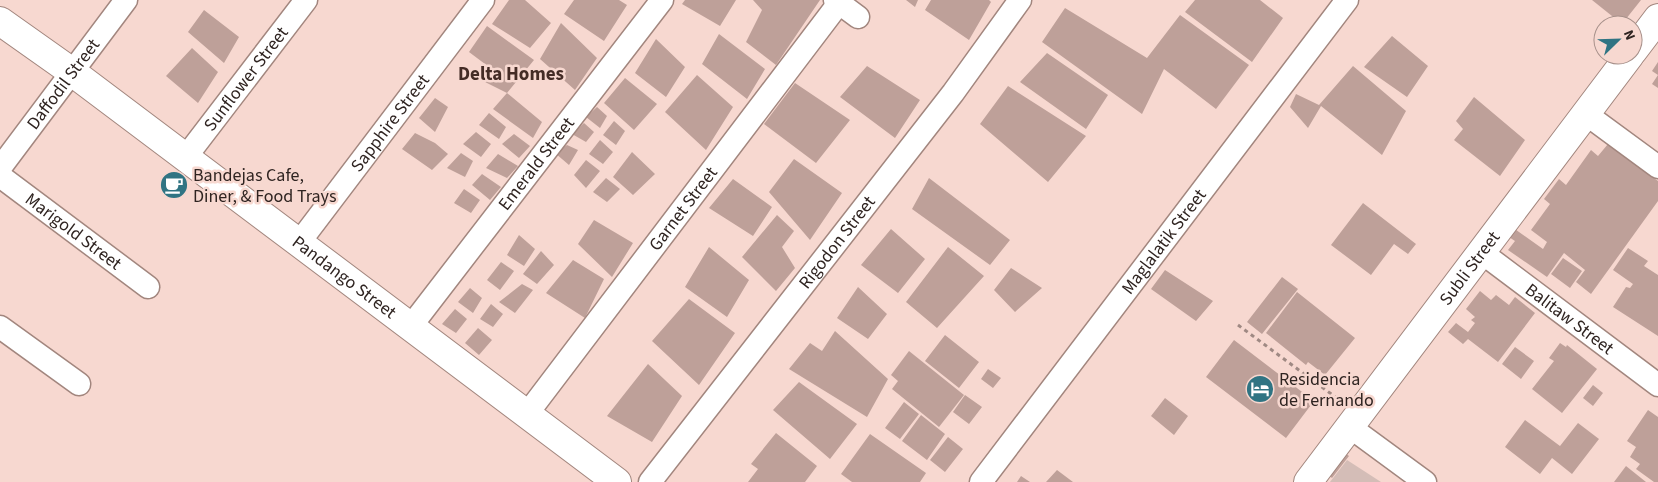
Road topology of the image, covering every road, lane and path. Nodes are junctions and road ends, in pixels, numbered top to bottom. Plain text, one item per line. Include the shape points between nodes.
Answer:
1 (126, 0) edge
2 (306, 0) edge
3 (482, 0) edge
4 (662, 0) edge
5 (1020, 0) edge
6 (1347, 0) edge
7 (837, 2) edge
8 (858, 17) dead end
9 (1658, 18) edge
10 (0, 21) edge
11 (1643, 38) edge
12 (1623, 65) edge
13 (72, 72) junction
14 (1586, 114) junction
15 (184, 158) junction
16 (1658, 167) edge
17 (0, 168) edge
18 (0, 176) edge
19 (298, 244) junction
20 (1481, 252) junction
21 (148, 287) dead end
22 (1238, 325) dead end
23 (411, 326) junction
24 (0, 327) edge
25 (79, 384) dead end
26 (1658, 385) edge
27 (527, 414) junction
28 (1355, 421) junction
29 (617, 482) edge
30 (650, 482) edge
31 (981, 482) edge
32 (1308, 482) edge
33 (1424, 482) edge

1 - 13 street, Daffodil Street
2 - 15 street, Sunflower Street
3 - 19 street, Sapphire Street
4 - 23 street, Emerald Street
5 - 30 street, Rigodon Street via 953,93
6 - 31 street, Maglalatik Street
7 - 8 street
7 - 27 street, Garnet Street
9 - 11 street
10 - 13 street, Pandango Street
12 - 14 street, Subli Street
13 - 15 street, Pandango Street
13 - 17 street, Daffodil Street
14 - 16 street
14 - 20 street, Subli Street
15 - 19 street, Pandango Street
18 - 21 street, Marigold Street
19 - 23 street, Pandango Street
20 - 26 street, Balitaw Street
20 - 28 street, Subli Street
22 - 28 path
23 - 27 street, Pandango Street
24 - 25 street
27 - 29 street, Pandango Street
28 - 32 street, Subli Street
28 - 33 street

